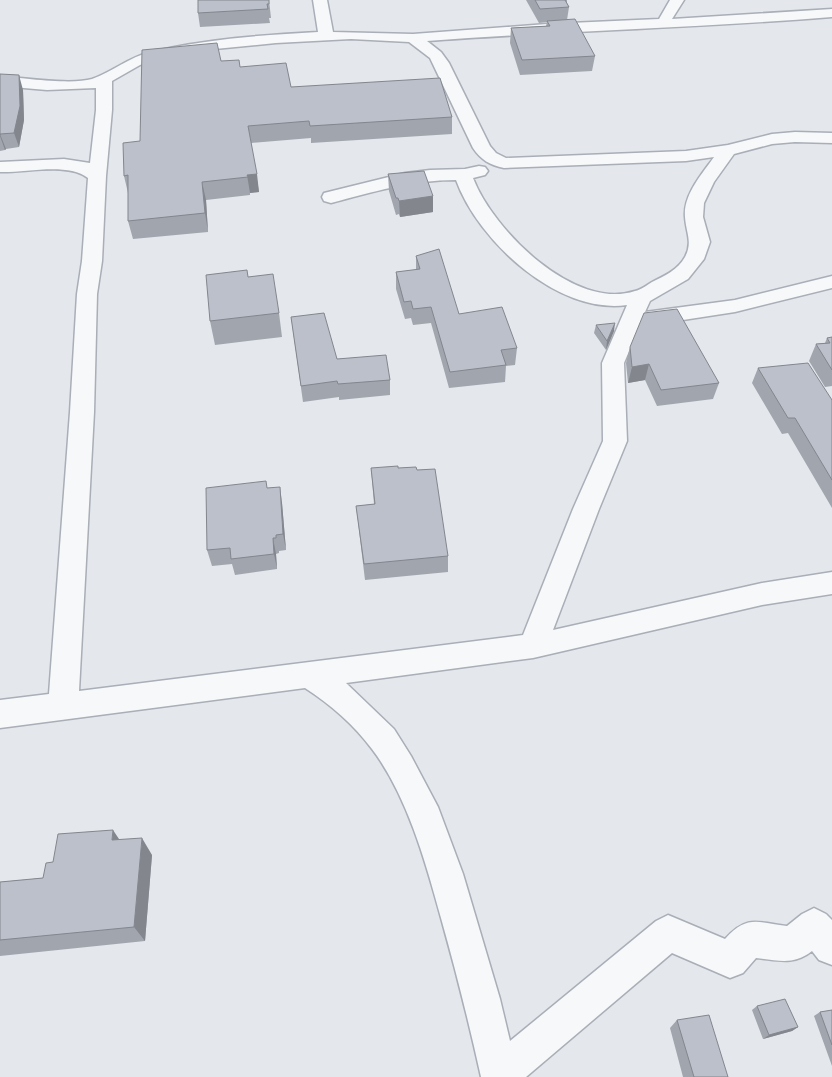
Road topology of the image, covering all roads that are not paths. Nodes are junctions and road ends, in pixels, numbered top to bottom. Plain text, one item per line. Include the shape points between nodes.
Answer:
1 (320, 0) edge
2 (677, 0) edge
3 (832, 13) edge
4 (532, 16) dead end
5 (665, 18) dead end
6 (547, 28) junction
7 (326, 35) junction
8 (413, 38) junction
9 (104, 80) junction
10 (0, 81) edge
11 (832, 138) edge
12 (728, 150) junction
13 (504, 163) junction
14 (0, 167) edge
15 (97, 176) junction
16 (463, 176) junction
17 (331, 197) dead end
18 (830, 284) edge
19 (641, 297) junction
20 (631, 321) junction
21 (832, 583) edge
22 (533, 646) junction
23 (308, 674) junction
24 (63, 705) junction
25 (0, 714) edge
26 (832, 947) edge
27 (500, 1076) edge

1 - 7 street
2 - 5 street
3 - 6 street
4 - 6 street
6 - 8 street
7 - 8 street
7 - 9 street via 173,51 134,62
8 - 13 street via 436,55 482,148 490,157
9 - 10 street via 71,85
9 - 15 street
11 - 12 street via 772,139
12 - 13 street via 647,158
12 - 19 street via 697,198 694,217 700,242 694,259 681,275
13 - 16 street
14 - 15 street via 84,167
15 - 24 street
16 - 17 street via 431,175 373,184
16 - 19 street via 482,217 548,279 569,290 600,299 621,302
18 - 20 street via 735,306
19 - 20 street
20 - 22 street via 613,363 615,441
21 - 22 street via 762,594
22 - 23 street
23 - 24 street
23 - 27 street via 340,695 383,739 426,818 446,874 482,999
24 - 25 street
26 - 27 street via 814,926 792,944 750,939 730,960 668,932

